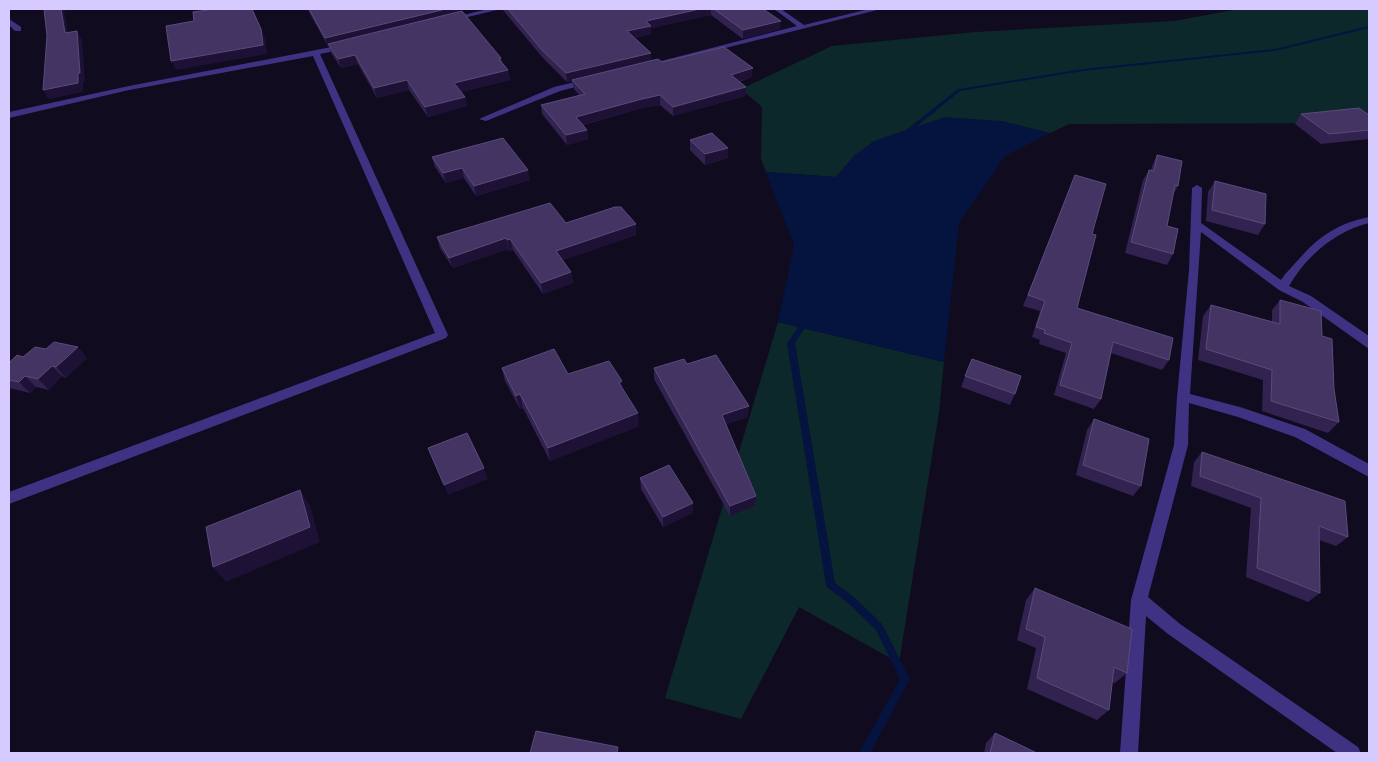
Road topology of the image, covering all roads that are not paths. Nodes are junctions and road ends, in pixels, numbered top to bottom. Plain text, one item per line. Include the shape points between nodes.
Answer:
1 (497, 9) edge
2 (777, 9) edge
3 (876, 9) edge
4 (9, 21) edge
5 (445, 21) edge
6 (803, 27) junction
7 (18, 29) dead end
8 (353, 44) edge
9 (316, 54) junction
10 (642, 67) edge
11 (595, 79) edge
12 (9, 115) edge
13 (483, 119) dead end
14 (1197, 188) dead end
15 (1369, 220) edge
16 (1196, 224) junction
17 (1283, 286) junction
18 (1369, 345) edge
19 (1183, 397) junction
20 (1369, 471) edge
21 (9, 498) edge
22 (1139, 600) junction
23 (1129, 753) edge
24 (1352, 753) edge

1 - 5 street
2 - 6 street
3 - 6 street
4 - 7 street
6 - 10 street
8 - 9 street
9 - 12 street via 129,88
9 - 21 street via 442,335
11 - 13 street via 557,89
14 - 16 street
15 - 17 street via 1351,223 1334,231
16 - 17 street
16 - 19 street
17 - 18 street via 1307,299
19 - 20 street via 1300,433
19 - 22 street via 1181,445
22 - 23 street
22 - 24 street via 1182,635

